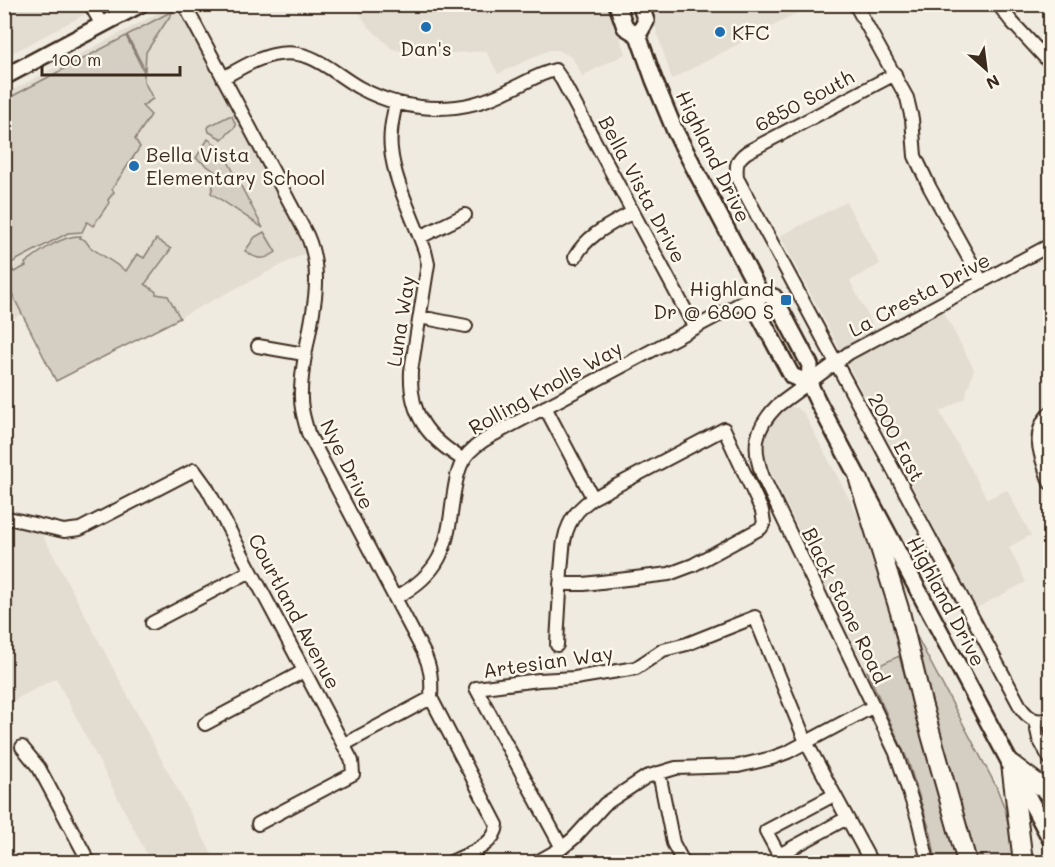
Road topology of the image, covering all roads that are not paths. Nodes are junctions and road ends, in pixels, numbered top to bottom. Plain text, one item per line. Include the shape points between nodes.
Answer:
1 (90, 4) edge
2 (141, 4) edge
3 (184, 4) edge
4 (617, 4) edge
5 (640, 4) edge
6 (855, 4) edge
7 (998, 4) edge
8 (102, 25) junction
9 (638, 35) junction
10 (1050, 63) edge
11 (895, 74) junction
12 (4, 77) edge
13 (223, 78) junction
14 (396, 102) junction
15 (736, 165) joint
16 (633, 213) junction
17 (465, 215) dead end
18 (420, 237) junction
19 (1050, 244) edge
20 (575, 256) dead end
21 (982, 282) junction
22 (760, 293) junction
23 (420, 317) junction
24 (466, 326) dead end
25 (695, 328) junction
26 (258, 346) dead end
27 (304, 354) junction
28 (836, 364) junction
29 (809, 383) junction
30 (545, 407) junction
31 (1050, 413) edge
32 (464, 460) junction
33 (859, 480) junction
34 (1050, 483) edge
35 (593, 498) junction
36 (4, 517) edge
37 (251, 571) junction
38 (560, 584) junction
39 (395, 598) junction
40 (152, 623) dead end
41 (557, 645) dead end
42 (304, 671) junction
43 (431, 698) junction
44 (874, 706) junction
45 (1050, 719) edge
46 (1035, 721) junction
47 (205, 724) dead end
48 (806, 742) junction
49 (344, 745) junction
50 (22, 747) dead end
51 (1050, 759) edge
52 (1011, 764) junction
53 (659, 772) junction
54 (1050, 793) edge
55 (834, 795) junction
56 (847, 818) junction
57 (258, 824) dead end
58 (1050, 838) edge
59 (562, 848) junction
60 (89, 862) edge
61 (451, 862) edge
62 (537, 862) edge
63 (683, 862) edge
64 (871, 862) edge
65 (928, 862) edge
66 (967, 862) edge
67 (1023, 862) edge

1 - 8 street
2 - 8 main road
3 - 13 street, Nye Drive
4 - 9 main road, Highland Drive via 625,27
5 - 9 main road, Highland Drive via 646,21
6 - 11 street
7 - 10 street
8 - 12 main road
9 - 22 main road, Highland Drive via 675,131
11 - 15 street, 6850 South via 747,152
11 - 21 street via 907,98 915,156
13 - 14 street via 275,54 295,54 313,58 359,87
13 - 27 street, Nye Drive via 313,252 316,288
14 - 16 street, Bella Vista Drive via 461,106 555,70
14 - 18 street, Luna Way via 390,147
15 - 28 street, 2000 East via 737,178
16 - 20 street via 594,234
16 - 25 street, Bella Vista Drive
17 - 18 street
18 - 23 street, Luna Way via 428,264
19 - 21 street, La Cresta Drive
21 - 28 street, La Cresta Drive via 849,353
22 - 25 street, Rolling Knolls Way
22 - 29 main road, Highland Drive via 774,297 810,364
22 - 29 main road, Highland Drive via 755,307 792,376
23 - 24 street
23 - 32 street, Luna Way via 411,371 413,402 429,433
25 - 30 street, Rolling Knolls Way
26 - 27 street
27 - 39 street, Nye Drive via 300,394 308,433
28 - 29 street, La Cresta Drive
28 - 46 street, 2000 East via 1020,708
29 - 33 main road, Highland Drive
29 - 44 street, Black Stone Road via 768,415 758,436 756,460
30 - 32 street, Rolling Knolls Way via 493,435
30 - 35 street
31 - 34 street via 1040,428 1038,443
32 - 39 street, Rolling Knolls Way via 445,546 438,561 415,586
33 - 52 main road, Highland Drive
33 - 66 highway via 900,612
35 - 38 street via 581,506 565,534
35 - 38 street via 724,429 764,523 755,532 669,574
36 - 37 street, Courtland Avenue via 64,531 80,529 194,470
37 - 40 street
37 - 42 street, Courtland Avenue
38 - 41 street
39 - 43 street, Nye Drive via 429,665
42 - 47 street
42 - 49 street, Courtland Avenue
43 - 49 street
43 - 61 street, Nye Drive via 497,825 496,832 484,844
44 - 48 street
44 - 65 street, Black Stone Road via 904,777
45 - 46 street
46 - 51 street
48 - 53 street via 756,763
48 - 55 street
48 - 59 street, Artesian Way via 755,617 663,650 636,668 476,688
49 - 57 street, Courtland Avenue via 353,774
50 - 60 street via 39,768
52 - 54 highway
52 - 58 main road, Highland Drive
52 - 67 highway
53 - 59 street via 605,804
53 - 63 street via 673,843
55 - 56 street
55 - 56 street via 766,831 779,855
56 - 64 street
59 - 62 street

